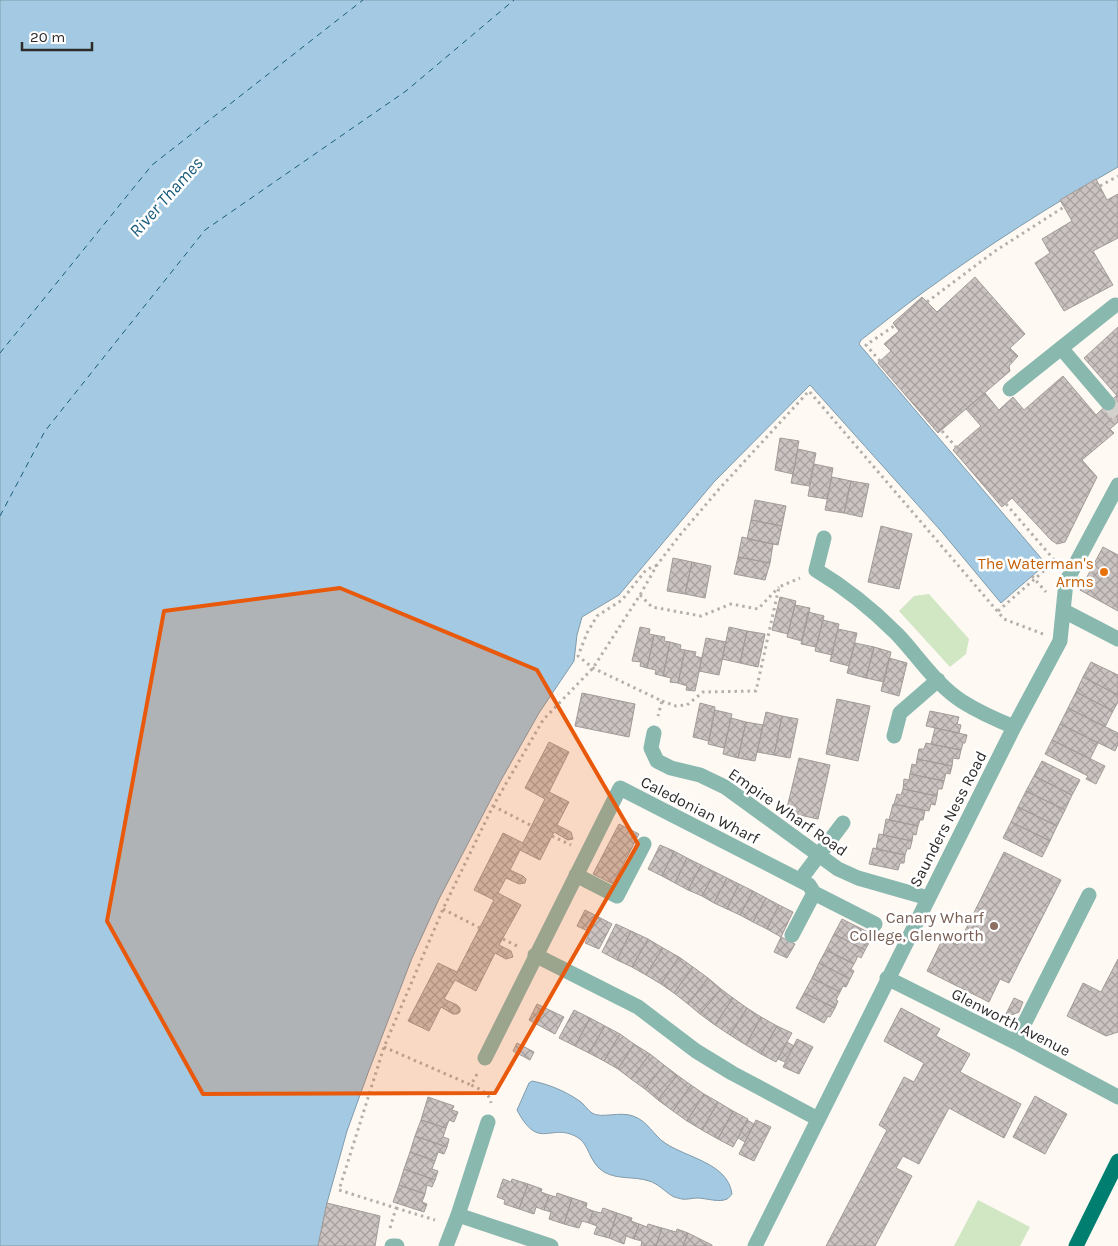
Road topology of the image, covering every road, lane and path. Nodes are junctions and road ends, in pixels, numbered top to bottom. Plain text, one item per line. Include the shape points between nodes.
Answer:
1 (1118, 176) edge
2 (1100, 186) dead end
3 (1064, 207) dead end
4 (927, 302) dead end
5 (1115, 305) dead end
6 (894, 326) dead end
7 (1061, 348) junction
8 (880, 361) dead end
9 (1010, 390) dead end
10 (1108, 403) tunnel mouth
11 (942, 431) dead end
12 (956, 447) dead end
13 (1118, 485) edge
14 (1006, 504) dead end
15 (824, 538) dead end
16 (657, 564) junction
17 (816, 570) junction
18 (779, 587) junction
19 (640, 595) junction
20 (998, 611) junction
21 (1064, 611) junction
22 (1118, 640) edge
23 (1060, 641) junction
24 (593, 668) junction
25 (938, 680) junction
26 (662, 701) junction
27 (1014, 727) junction
28 (654, 733) joint
29 (894, 736) dead end
30 (493, 806) junction
31 (843, 823) dead end
32 (532, 826) dead end
33 (644, 844) dead end
34 (819, 855) junction
35 (576, 875) junction
36 (800, 880) junction
37 (814, 893) junction
38 (1089, 895) dead end
39 (928, 898) junction
40 (443, 909) junction
41 (875, 924) dead end
42 (480, 928) dead end
43 (792, 935) dead end
44 (536, 956) junction
45 (888, 978) junction
46 (1015, 1042) junction
47 (384, 1047) junction
48 (485, 1058) joint
49 (471, 1085) junction
50 (1118, 1098) edge
51 (818, 1118) junction
52 (488, 1122) joint
53 (1118, 1161) edge
54 (396, 1208) junction
55 (458, 1215) junction
56 (394, 1246) edge
57 (446, 1246) edge
58 (551, 1246) edge
59 (755, 1246) edge
60 (1076, 1246) edge

1 - 2 path
3 - 4 path via 995,251
5 - 7 street
6 - 8 path via 866,345
7 - 9 street
7 - 10 street
11 - 12 path
13 - 21 street, Saunders Ness Road via 1066,582
14 - 20 path via 1055,561
15 - 17 street
16 - 19 path
16 - 20 path via 720,488 809,391
16 - 24 path via 646,570 622,600 597,616 590,627 578,656
17 - 18 path
17 - 25 street via 862,602 897,634
18 - 19 path via 758,609 731,604 701,616 652,607
18 - 26 path via 756,691 703,692 687,705 676,706
19 - 24 path
20 - 23 path via 1004,618
21 - 22 street
21 - 23 street, Saunders Ness Road
23 - 27 street, Saunders Ness Road
24 - 26 path
24 - 30 path via 543,720
25 - 27 street via 961,702
25 - 29 street via 900,713
26 - 28 path
27 - 39 street, Saunders Ness Road
28 - 34 street, Empire Wharf Road via 651,748 657,761 725,787
30 - 32 path
30 - 40 path
31 - 34 street
33 - 35 street via 618,896
34 - 36 street
34 - 39 street, Empire Wharf Road via 858,878
35 - 36 street, Caledonian Wharf via 620,788
35 - 44 street, Caledonian Wharf
36 - 37 street, Caledonian Wharf
37 - 41 street, Caledonian Wharf
37 - 43 street
38 - 46 street
39 - 45 street, Saunders Ness Road
40 - 42 path
40 - 47 path
44 - 48 street, Caledonian Wharf
44 - 51 street via 638,1007 732,1073
45 - 46 street, Glenworth Avenue
45 - 51 street, Saunders Ness Road
46 - 50 street, Glenworth Avenue
47 - 49 path
47 - 54 path via 339,1190
48 - 49 path
49 - 52 path via 490,1099
51 - 59 street, Saunders Ness Road
52 - 55 street
53 - 60 main road
54 - 55 path via 433,1221
54 - 56 path via 388,1235
55 - 57 street
55 - 58 street

